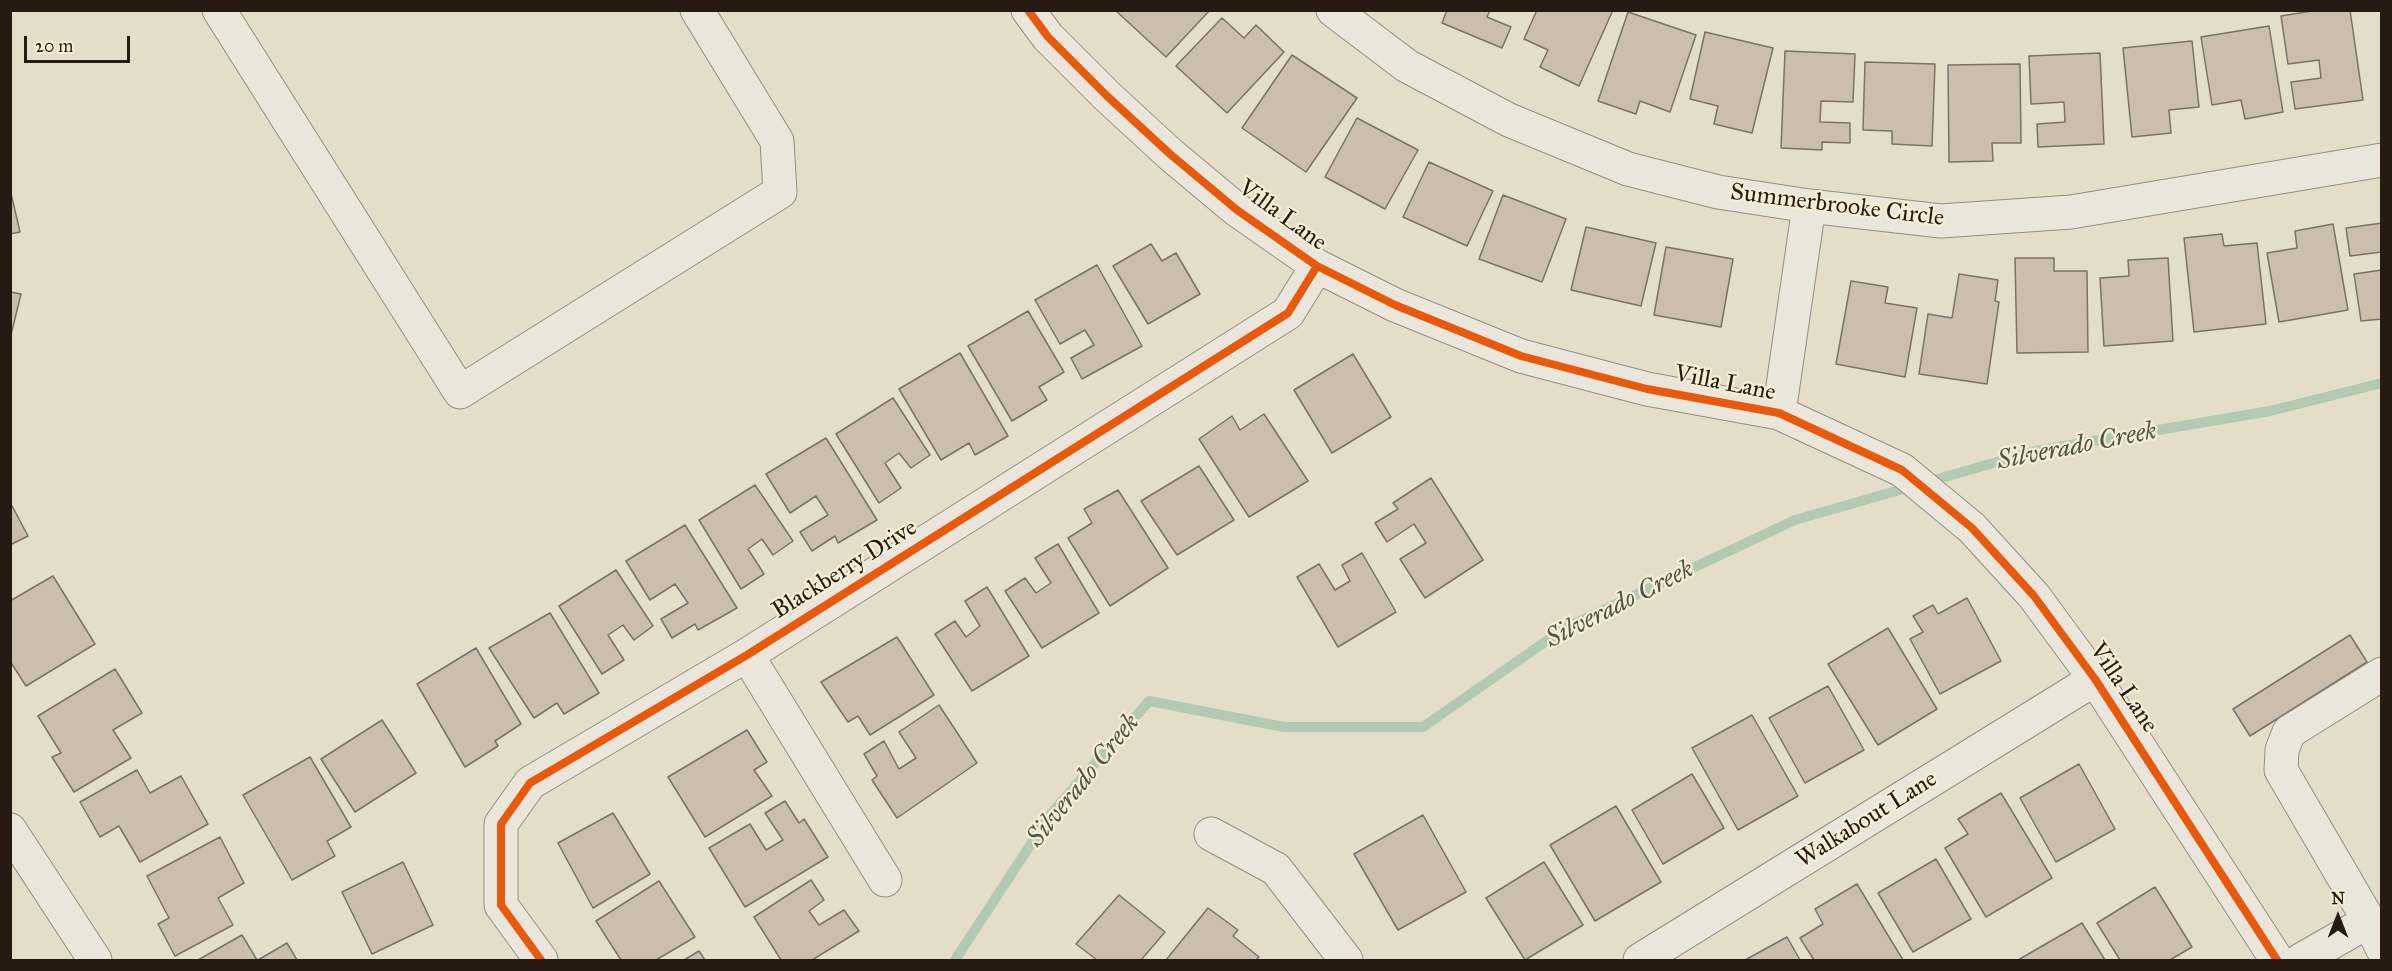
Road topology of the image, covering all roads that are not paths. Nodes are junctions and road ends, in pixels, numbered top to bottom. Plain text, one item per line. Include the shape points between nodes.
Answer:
1 (219, 10) edge
2 (698, 10) edge
3 (1029, 10) edge
4 (1333, 10) edge
5 (2382, 160) edge
6 (1809, 206) junction
7 (1317, 266) junction
8 (1779, 413) junction
9 (747, 656) junction
10 (2382, 674) edge
11 (2095, 679) junction
12 (10, 830) edge
13 (1210, 834) dead end
14 (885, 880) dead end
15 (2375, 935) edge
16 (530, 957) edge
17 (95, 960) edge
18 (1346, 960) edge
19 (1640, 960) edge
20 (2277, 960) edge
21 (2301, 960) edge

1 - 2 street via 459,392 780,192 777,141
3 - 7 street, Villa Lane via 1057,45 1170,154 1237,210
4 - 6 street, Summerbrooke Circle via 1407,66 1509,120 1628,169 1719,192
5 - 6 street, Summerbrooke Circle via 2071,212 1941,221
6 - 8 street
7 - 8 street, Villa Lane via 1395,306 1521,356 1647,389
7 - 9 street, Blackberry Drive via 1288,313
8 - 11 street, Villa Lane via 1902,470 1972,528 2034,596
9 - 14 street
9 - 16 street, Blackberry Drive via 530,783 501,824 501,905
10 - 15 street via 2289,732 2282,750 2281,770
11 - 19 street, Walkabout Lane
11 - 20 street, Villa Lane
12 - 17 street
13 - 18 street via 1276,869
15 - 21 street

